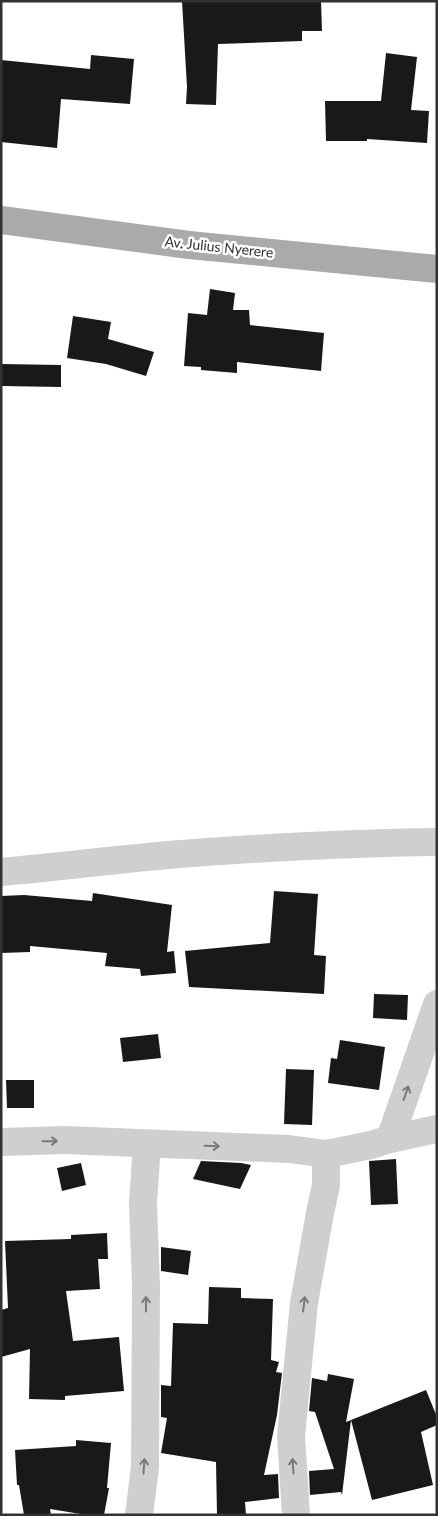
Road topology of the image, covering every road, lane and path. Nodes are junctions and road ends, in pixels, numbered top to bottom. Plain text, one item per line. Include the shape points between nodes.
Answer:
1 (1, 220) edge
2 (437, 269) edge
3 (437, 842) edge
4 (1, 872) edge
5 (437, 1004) edge
6 (437, 1128) edge
7 (390, 1139) junction
8 (1, 1142) edge
9 (147, 1144) junction
10 (326, 1154) junction
11 (139, 1515) edge
12 (296, 1515) edge

1 - 2 main road, Av. Julius Nyerere via 189,245
3 - 4 street via 270,848
7 -> 5 street
6 - 7 street
7 - 10 street
8 -> 9 street via 65,1140
9 -> 10 street via 289,1149
11 -> 9 street via 145,1467 143,1203
12 -> 10 street via 291,1436 304,1303 326,1185

